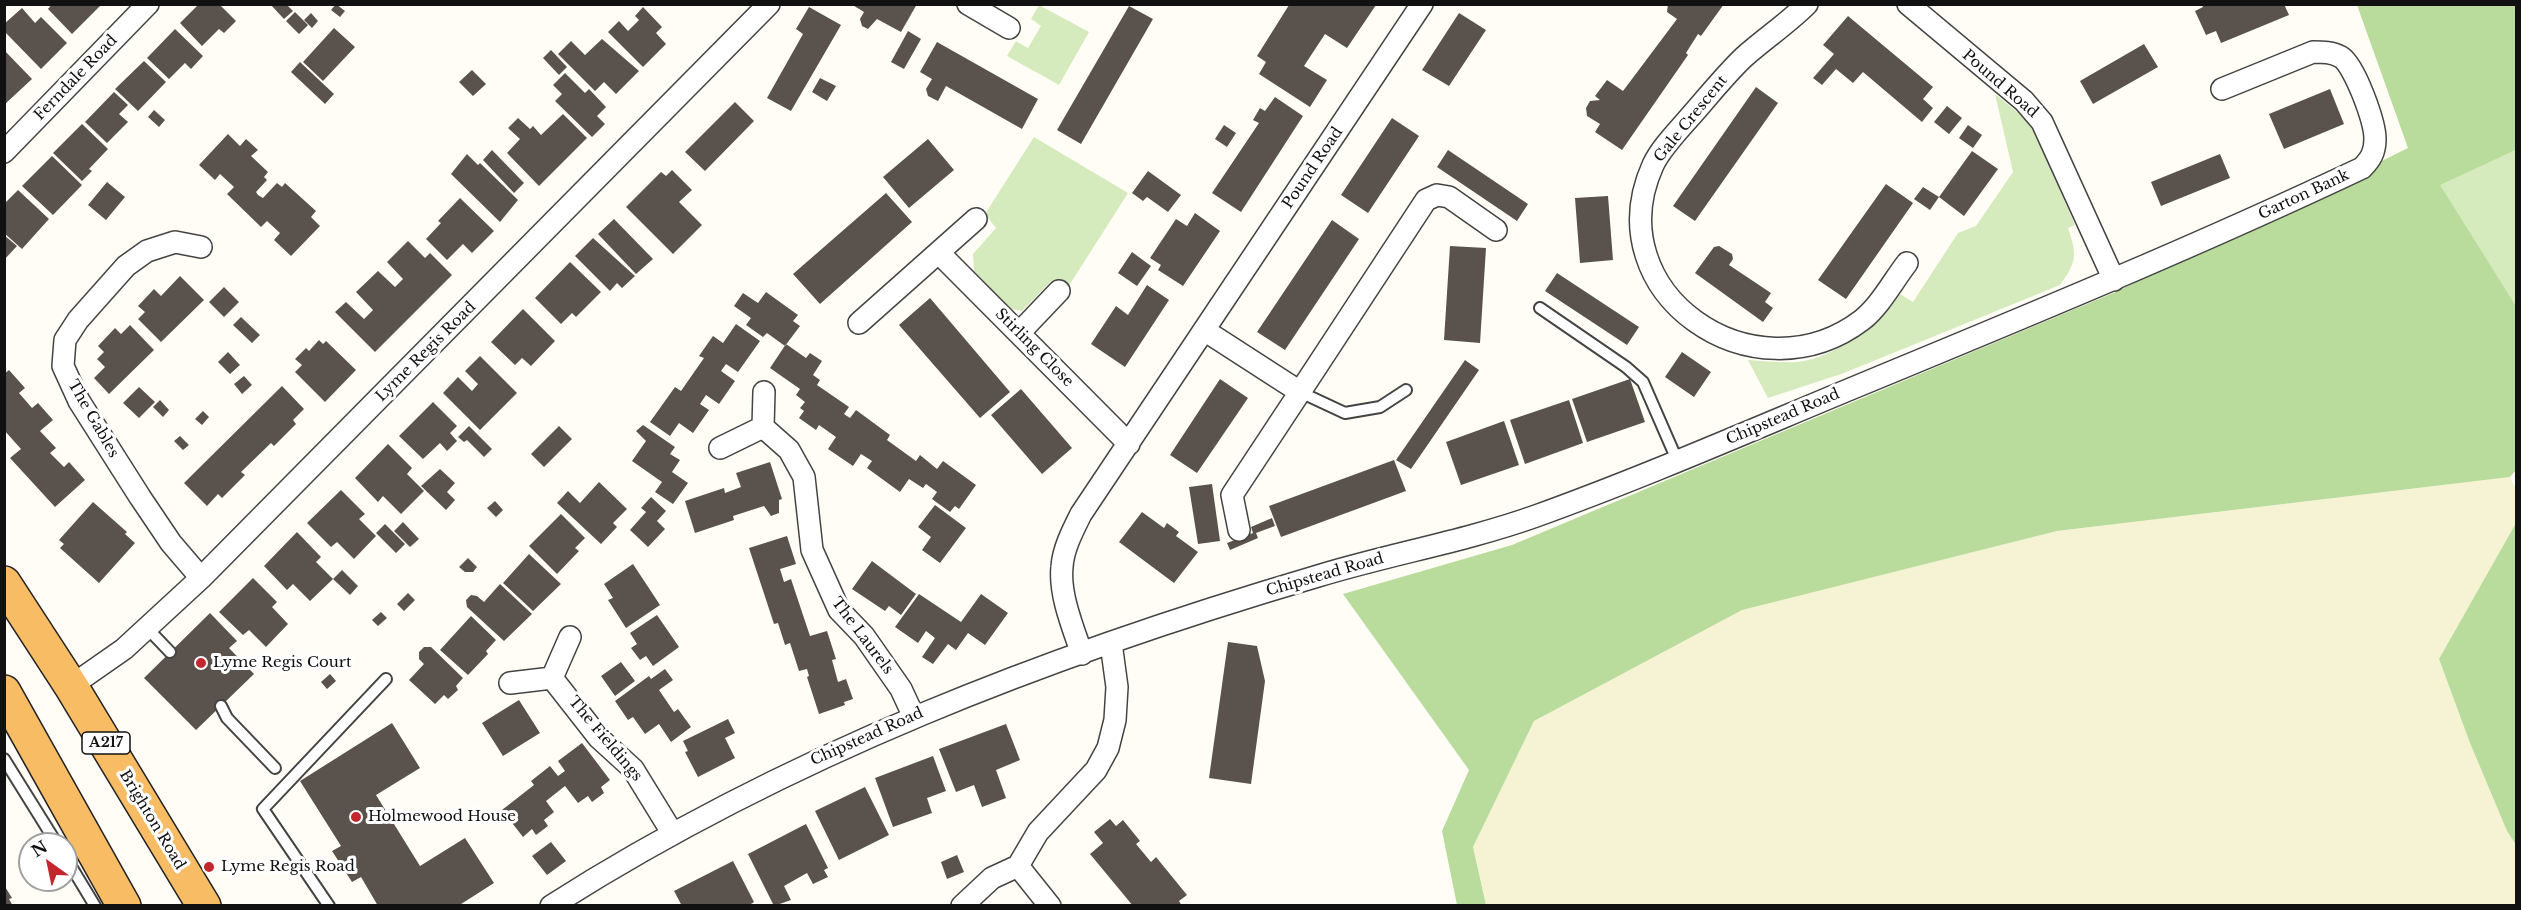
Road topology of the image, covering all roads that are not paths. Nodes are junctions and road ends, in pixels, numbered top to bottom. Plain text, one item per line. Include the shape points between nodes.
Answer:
1 (148, 4) edge
2 (769, 4) edge
3 (968, 4) edge
4 (1422, 4) edge
5 (1807, 4) edge
6 (1908, 4) edge
7 (1009, 28) dead end
8 (2222, 89) dead end
9 (4, 152) edge
10 (976, 219) dead end
11 (1497, 230) dead end
12 (201, 247) dead end
13 (939, 253) junction
14 (1906, 263) dead end
15 (2114, 280) junction
16 (1059, 291) dead end
17 (1540, 308) dead end
18 (859, 323) dead end
19 (1204, 330) junction
20 (1020, 332) junction
21 (1406, 390) dead end
22 (764, 392) dead end
23 (1300, 392) junction
24 (763, 427) junction
25 (1129, 444) junction
26 (720, 448) dead end
27 (1677, 460) junction
28 (1239, 530) dead end
29 (201, 578) junction
30 (4, 583) edge
31 (147, 628) junction
32 (570, 638) dead end
33 (1111, 643) junction
34 (170, 652) dead end
35 (1082, 654) junction
36 (386, 678) dead end
37 (552, 678) junction
38 (510, 683) dead end
39 (71, 686) junction
40 (4, 692) edge
41 (221, 706) dead end
42 (914, 717) junction
43 (4, 759) edge
44 (275, 768) dead end
45 (50, 832) edge
46 (673, 834) junction
47 (1018, 866) junction
48 (78, 878) edge
49 (95, 906) edge
50 (124, 906) edge
51 (204, 906) edge
52 (329, 906) edge
53 (551, 906) edge
54 (962, 906) edge
55 (1050, 906) edge

1 - 9 street, Ferndale Road
2 - 29 street, Lyme Regis Road
3 - 7 street
4 - 19 street, Pound Road
5 - 14 street, Gale Crescent via 1737,65 1654,164 1641,202 1642,239 1650,263 1675,306 1703,327 1730,342 1788,350 1839,334 1864,319
6 - 15 street, Pound Road via 2024,101 2042,122
8 - 15 street, Garton Bank via 2313,52 2327,51 2350,65 2373,124 2372,158 2353,173
10 - 13 street
11 - 23 street via 1449,197 1437,195 1426,200
12 - 29 street, The Gables via 175,243 147,251 126,266 65,340 63,366 79,401 140,497
13 - 18 street
13 - 20 street, Stirling Close
15 - 27 street, Chipstead Road
16 - 20 street
17 - 27 lane via 1643,382
19 - 23 street
19 - 25 street, Pound Road
20 - 25 street, Stirling Close
21 - 23 lane via 1380,406 1346,413
22 - 24 street
23 - 28 street via 1232,495
24 - 26 street
24 - 42 street, The Laurels via 789,450 804,477 812,550 839,610 864,636 901,688
25 - 35 street, Pound Road via 1081,514 1062,567 1066,598
27 - 33 street, Chipstead Road via 1532,517 1317,576
29 - 31 street, Lyme Regis Road
30 - 39 highway, Brighton Road / A217
31 - 34 lane
31 - 39 street, Lyme Regis Road via 100,668
32 - 37 street
33 - 35 street, Chipstead Road
33 - 47 street via 1117,704 1108,748 1096,770 1038,832
35 - 42 street, Chipstead Road
36 - 52 lane via 263,809
37 - 38 street
37 - 46 street, The Fieldings via 599,738 633,770
39 - 51 highway, Brighton Road / A217
40 - 50 highway
41 - 44 lane via 227,718
42 - 46 street, Chipstead Road via 789,772
43 - 45 lane
46 - 53 street, Chipstead Road
47 - 54 street via 992,878
47 - 55 street
48 - 49 lane

